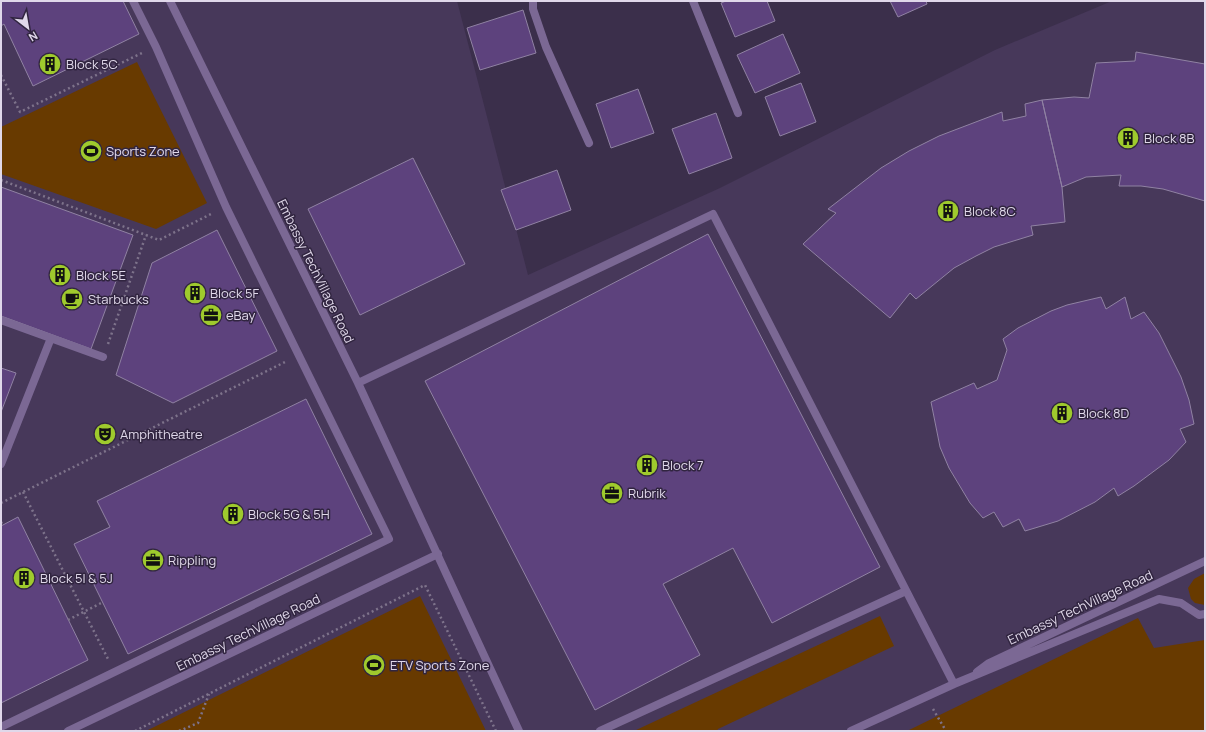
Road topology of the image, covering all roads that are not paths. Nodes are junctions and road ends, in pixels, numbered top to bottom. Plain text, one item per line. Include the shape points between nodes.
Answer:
1 (133, 1) edge
2 (170, 1) edge
3 (534, 1) edge
4 (693, 1) edge
5 (738, 113) dead end
6 (589, 143) dead end
7 (1, 320) edge
8 (51, 338) junction
9 (103, 357) road end
10 (358, 383) junction
11 (1, 464) edge
12 (438, 554) junction
13 (1205, 561) edge
14 (906, 591) junction
15 (1205, 614) edge
16 (969, 679) junction
17 (954, 684) junction
18 (1, 727) edge
19 (68, 731) edge
20 (519, 731) edge
21 (600, 731) edge
22 (851, 731) edge

1 - 18 street via 156,47 226,207 389,539
2 - 10 street, Embassy TechVillage Road
3 - 6 street via 533,8 546,47
4 - 5 street
7 - 8 street
8 - 9 street
8 - 11 street
10 - 12 street, Embassy TechVillage Road
10 - 14 street via 713,214
12 - 19 street, Embassy TechVillage Road
12 - 20 street, Embassy TechVillage Road
13 - 16 street, Embassy TechVillage Road via 989,663
14 - 17 street
14 - 21 street
15 - 16 street, Embassy TechVillage Road via 1199,614 1181,603 1159,600
16 - 17 street, Embassy TechVillage Road
17 - 22 street, Embassy TechVillage Road

